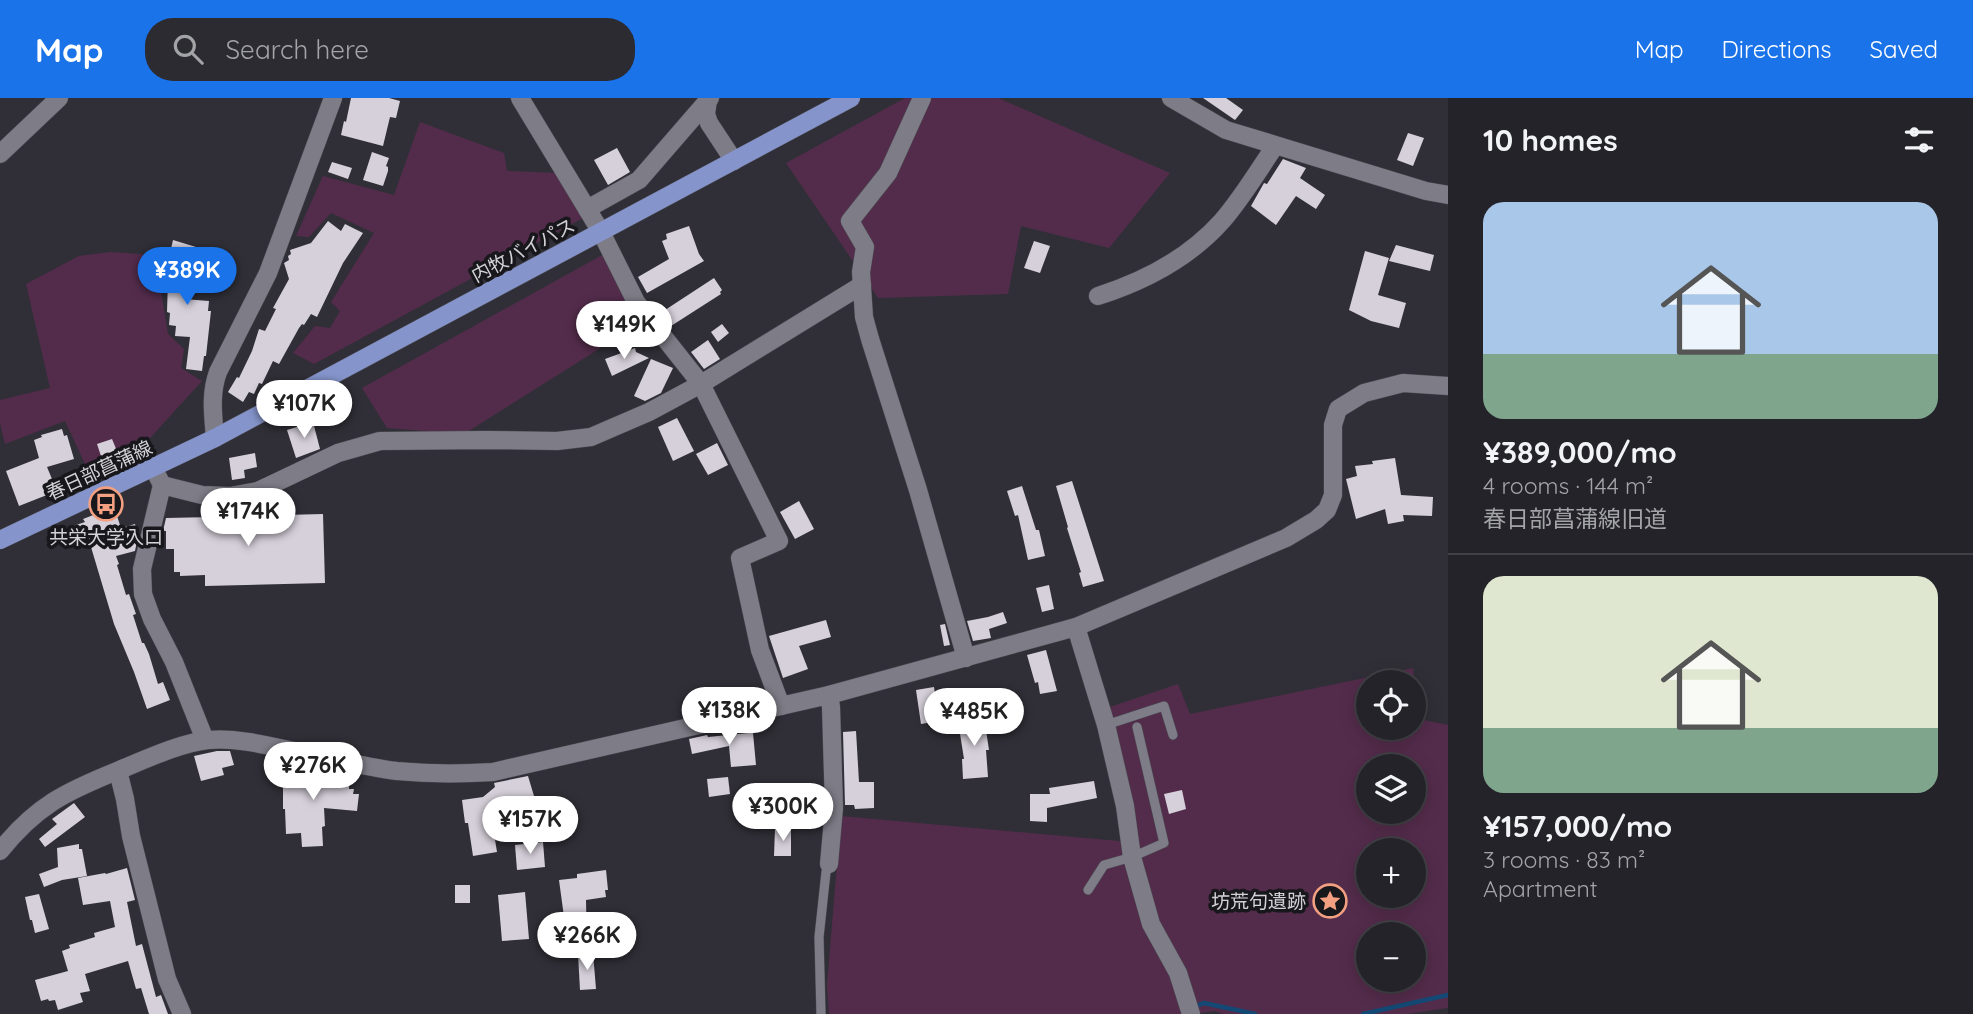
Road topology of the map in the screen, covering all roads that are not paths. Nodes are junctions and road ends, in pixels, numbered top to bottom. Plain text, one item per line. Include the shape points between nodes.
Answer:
1 (59, 98) edge
2 (332, 98) edge
3 (520, 98) edge
4 (851, 98) edge
5 (922, 98) edge
6 (1171, 98) edge
7 (709, 99) edge
8 (1275, 146) junction
9 (0, 154) edge
10 (734, 161) junction
11 (1448, 195) edge
12 (587, 209) junction
13 (601, 232) junction
14 (862, 285) junction
15 (1098, 296) dead end
16 (701, 384) junction
17 (1448, 386) edge
18 (215, 438) junction
19 (153, 468) junction
20 (162, 485) junction
21 (0, 540) edge
22 (1076, 626) junction
23 (966, 658) junction
24 (829, 695) junction
25 (781, 706) junction
26 (1106, 725) junction
27 (1137, 727) dead end
28 (1173, 735) dead end
29 (205, 740) junction
30 (118, 771) junction
31 (0, 851) edge
32 (1132, 857) junction
33 (829, 864) joint
34 (1088, 890) dead end
35 (1189, 1010) edge
36 (182, 1014) edge
37 (821, 1014) edge

1 - 9 street
2 - 18 street via 268,273 218,372 212,400
3 - 12 street
4 - 10 main road, 内牧バイパス
5 - 14 street via 888,173 850,221 865,247
6 - 8 street via 1226,130
7 - 10 street via 709,123
7 - 12 street via 639,180
8 - 11 street
8 - 15 street via 1222,221 1198,244 1128,287
10 - 13 main road, 内牧バイパス
12 - 13 street
13 - 16 street via 636,302
13 - 18 main road, 内牧バイパス
14 - 16 street
14 - 23 street via 870,339
16 - 20 street via 591,437 557,442 380,441 338,453 258,491 202,495
16 - 25 street via 779,541 740,558 760,650
17 - 22 street via 1403,383 1364,393 1338,409 1333,425 1333,495 1316,520 1286,538
18 - 19 main road, 春日部菖蒲線
19 - 20 street
19 - 21 main road, 春日部菖蒲線
20 - 29 street via 142,569 143,594
22 - 23 street
22 - 26 street
23 - 24 street
24 - 25 street
24 - 33 street via 834,808
25 - 29 street via 493,772 460,774 396,771 252,743
26 - 28 lane via 1164,706
26 - 32 street
27 - 32 lane via 1164,843
29 - 30 street
30 - 31 street via 48,803
30 - 36 street via 167,979
32 - 34 lane via 1104,865
32 - 35 street via 1151,923 1178,973
33 - 37 lane via 819,937

